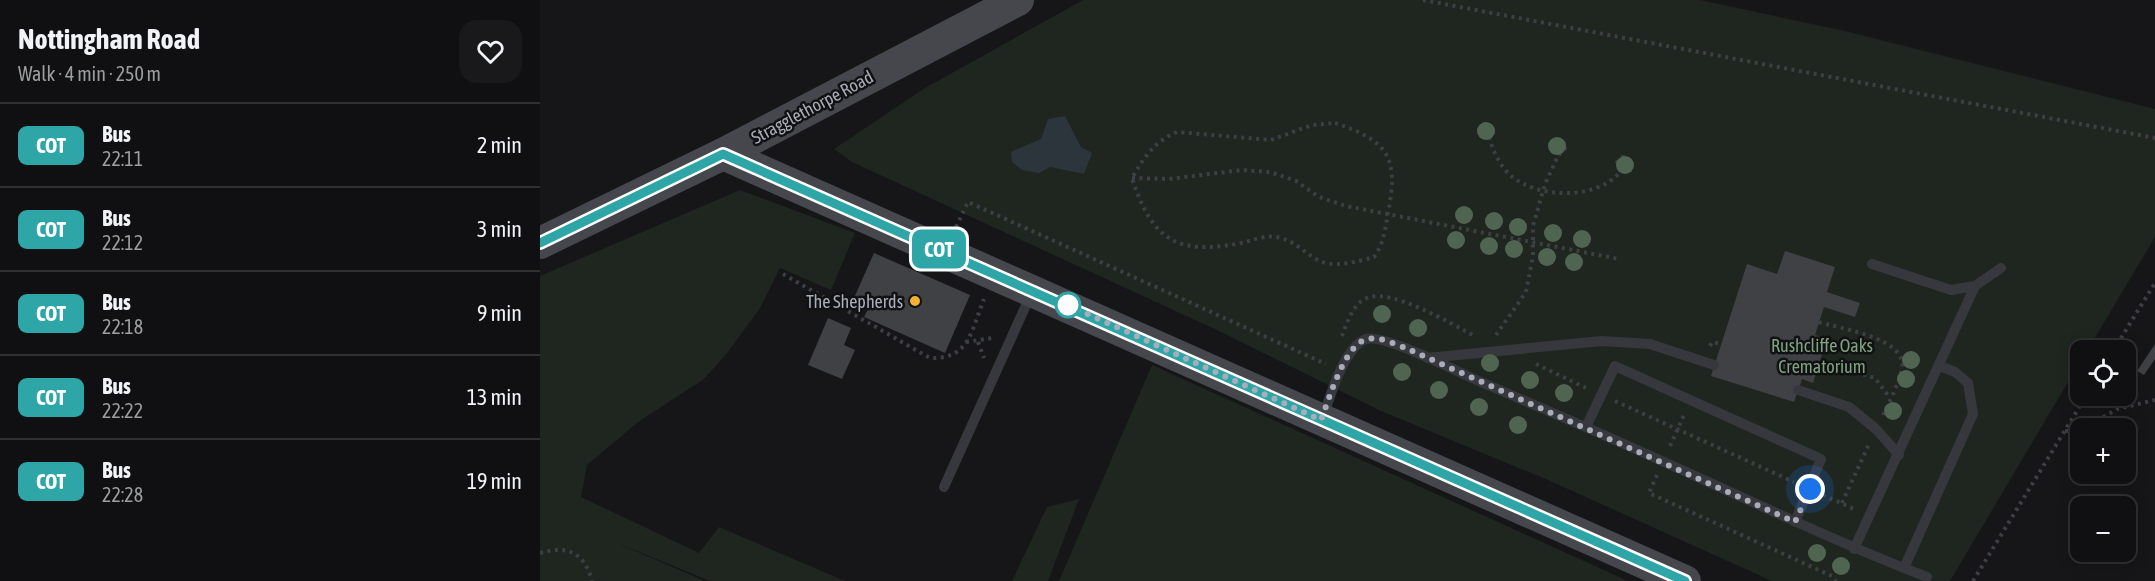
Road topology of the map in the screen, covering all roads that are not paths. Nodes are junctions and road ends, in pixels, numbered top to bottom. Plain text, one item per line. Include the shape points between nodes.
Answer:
1 (1018, 0) edge
2 (723, 154) junction
3 (540, 243) edge
4 (1872, 264) dead end
5 (2001, 268) dead end
6 (1976, 286) junction
7 (1033, 290) junction
8 (1427, 358) junction
9 (1714, 365) dead end
10 (1940, 366) junction
11 (1798, 390) dead end
12 (1321, 420) junction
13 (1586, 427) junction
14 (1899, 455) junction
15 (945, 487) dead end
16 (1795, 522) junction
17 (1854, 549) junction
18 (1904, 568) junction
19 (1927, 577) dead end
20 (1685, 581) edge

1 - 2 street, Stragglethorpe Road
2 - 3 street, Stragglethorpe Road
2 - 7 street
4 - 6 lane via 1951,290
5 - 6 lane
6 - 10 lane
7 - 12 street
7 - 15 lane
8 - 9 lane via 1602,341 1650,344
8 - 12 lane via 1377,339 1366,339 1341,368
8 - 13 lane
10 - 14 lane
10 - 18 lane via 1968,383 1973,414
11 - 14 lane via 1849,407
12 - 20 street
13 - 16 lane
13 - 16 lane via 1615,366 1692,399 1821,459
14 - 17 lane
16 - 17 lane
17 - 18 lane
18 - 19 lane

